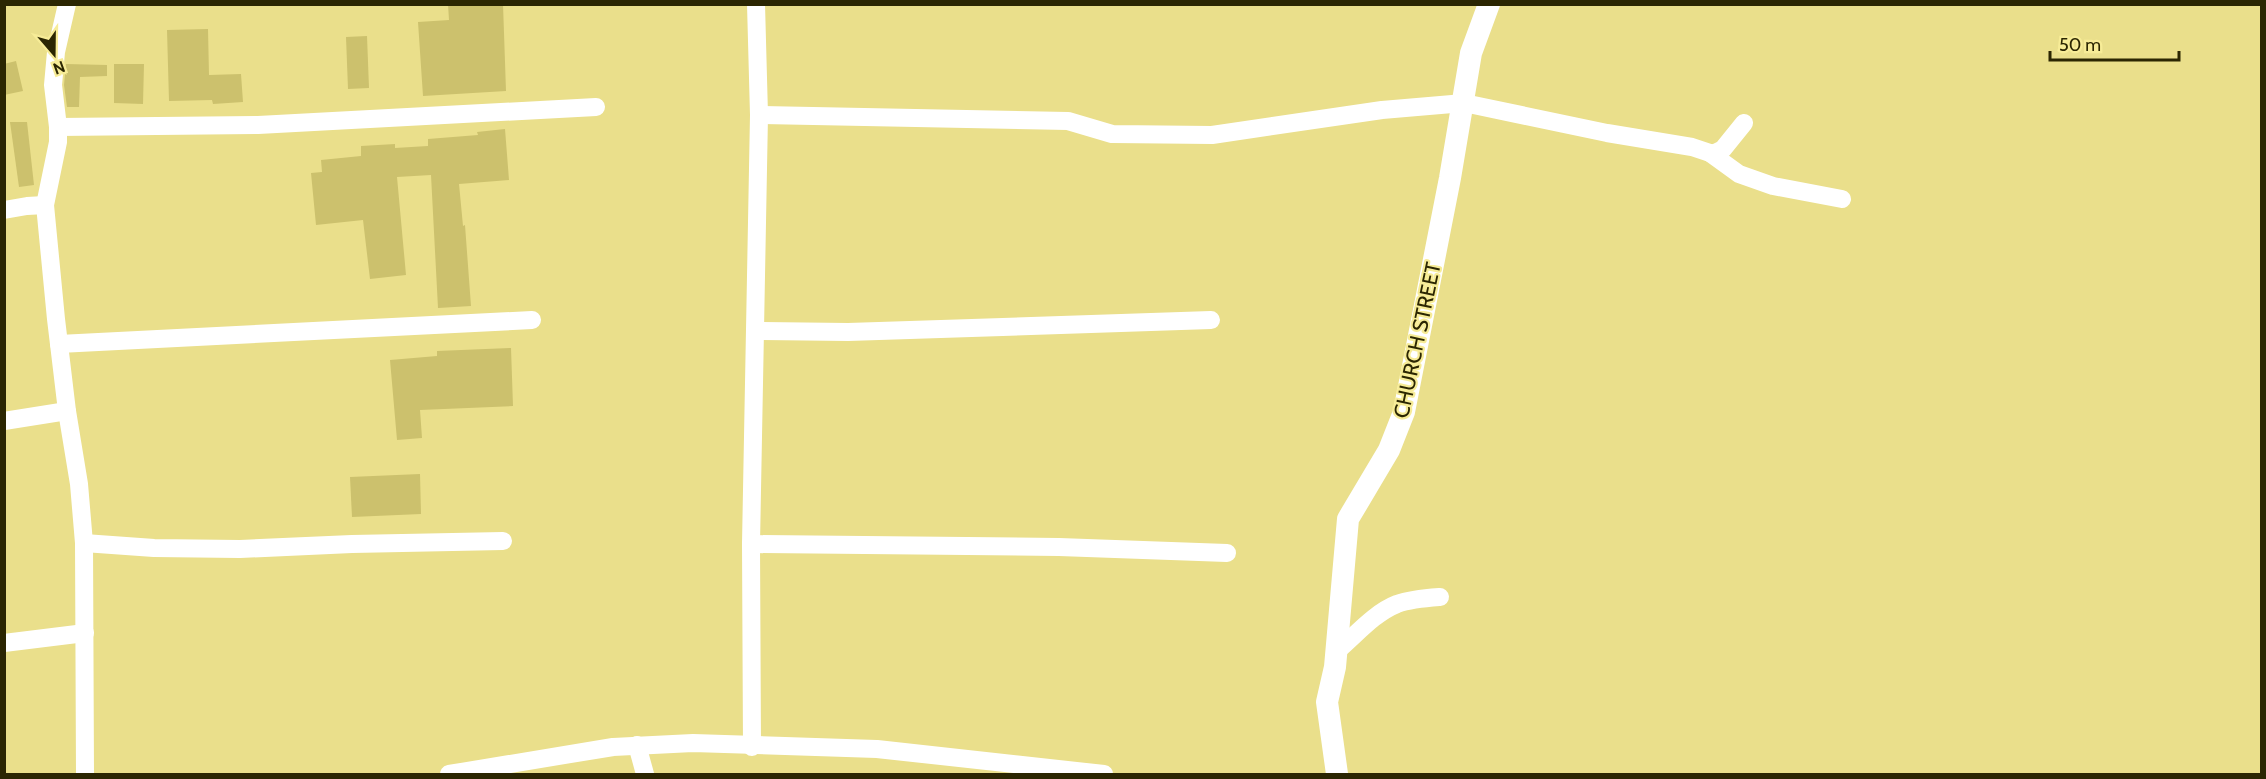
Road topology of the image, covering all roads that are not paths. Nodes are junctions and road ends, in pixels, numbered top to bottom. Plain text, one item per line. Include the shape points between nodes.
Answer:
1 (67, 4) edge
2 (756, 4) edge
3 (1489, 4) edge
4 (1464, 103) junction
5 (596, 108) dead end
6 (759, 115) junction
7 (1744, 123) dead end
8 (58, 127) junction
9 (1710, 153) junction
10 (1842, 199) dead end
11 (45, 205) junction
12 (4, 210) edge
13 (532, 320) dead end
14 (1211, 320) dead end
15 (756, 331) junction
16 (58, 344) junction
17 (67, 411) junction
18 (4, 422) edge
19 (504, 541) dead end
20 (84, 543) junction
21 (751, 544) junction
22 (1227, 553) dead end
23 (1440, 597) dead end
24 (85, 633) junction
25 (4, 643) edge
26 (1337, 651) junction
27 (637, 745) junction
28 (752, 747) junction
29 (85, 774) edge
30 (449, 774) edge
31 (645, 774) edge
32 (1104, 774) edge
33 (1337, 774) edge

1 - 8 street via 53,85
2 - 6 street
3 - 4 street, CHURCH STREET via 1471,53
4 - 6 street via 1382,110 1212,135 1156,136 1112,134 1068,121
4 - 9 street
4 - 26 street, CHURCH STREET via 1404,412 1389,450 1348,519
5 - 8 street via 258,125
6 - 15 street
7 - 9 street via 1723,149
8 - 11 street
9 - 10 street via 1739,174 1773,186
11 - 12 street
11 - 16 street
13 - 16 street
14 - 15 street via 848,332
15 - 21 street
16 - 17 street
17 - 18 street
17 - 20 street
19 - 20 street via 240,549
20 - 24 street
21 - 22 street
21 - 28 street
23 - 26 street via 1396,605
24 - 25 street
24 - 29 street
26 - 33 street, CHURCH STREET via 1327,702
27 - 28 street
27 - 30 street
27 - 31 street
28 - 32 street via 877,749

